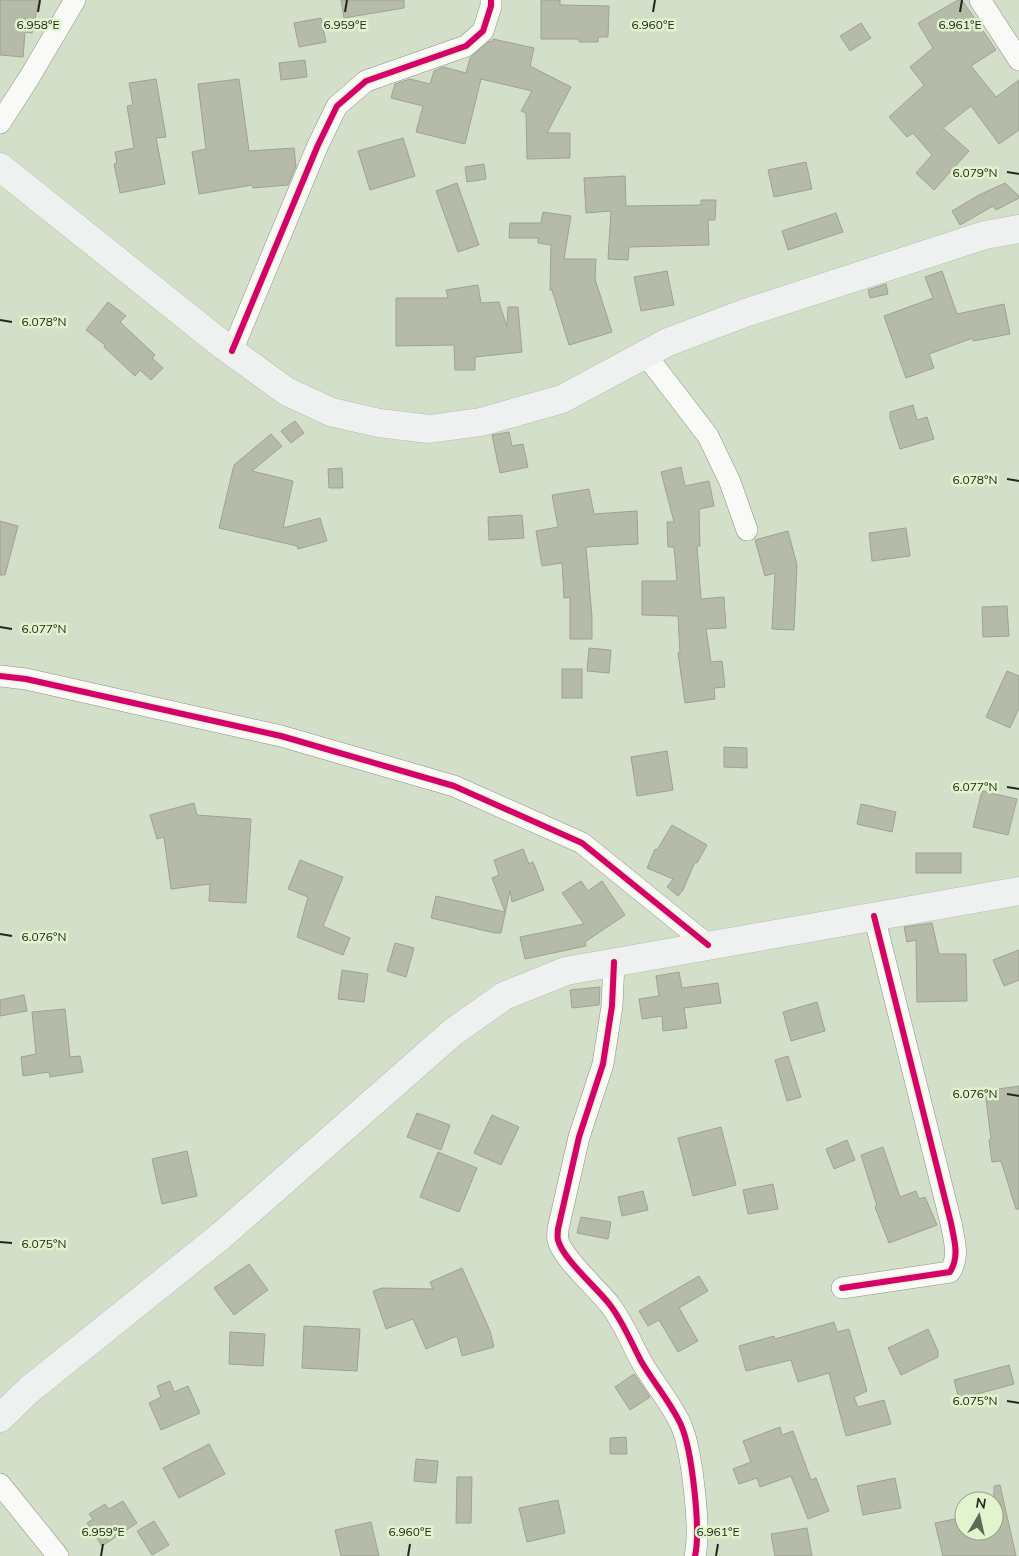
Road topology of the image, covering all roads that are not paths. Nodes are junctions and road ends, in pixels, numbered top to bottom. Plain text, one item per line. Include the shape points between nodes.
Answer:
1 (75, 0) edge
2 (491, 0) edge
3 (980, 0) edge
4 (1019, 60) edge
5 (0, 123) edge
6 (0, 167) edge
7 (1019, 229) edge
8 (232, 351) junction
9 (645, 354) junction
10 (747, 530) dead end
11 (0, 676) edge
12 (1019, 891) edge
13 (874, 916) junction
14 (708, 945) junction
15 (614, 962) junction
16 (842, 1288) dead end
17 (0, 1418) edge
18 (0, 1484) edge
19 (58, 1556) edge
20 (695, 1556) edge

1 - 5 street
2 - 8 street via 483,32 466,46 366,81 337,106
3 - 4 street
6 - 8 main road
7 - 9 main road via 985,235 745,313
8 - 9 main road via 286,391 331,412 379,423 429,429 481,422 562,398
9 - 10 street via 708,436 730,482
11 - 14 street via 281,736 454,786 582,843
12 - 13 main road
13 - 14 main road
13 - 16 street via 951,1223 956,1263 950,1272
14 - 15 main road
15 - 17 main road via 566,971 504,996 453,1032 222,1235 30,1388
15 - 20 street via 612,1006 603,1064 579,1137 558,1228 558,1241 570,1261 619,1318 681,1425 696,1511
18 - 19 street

